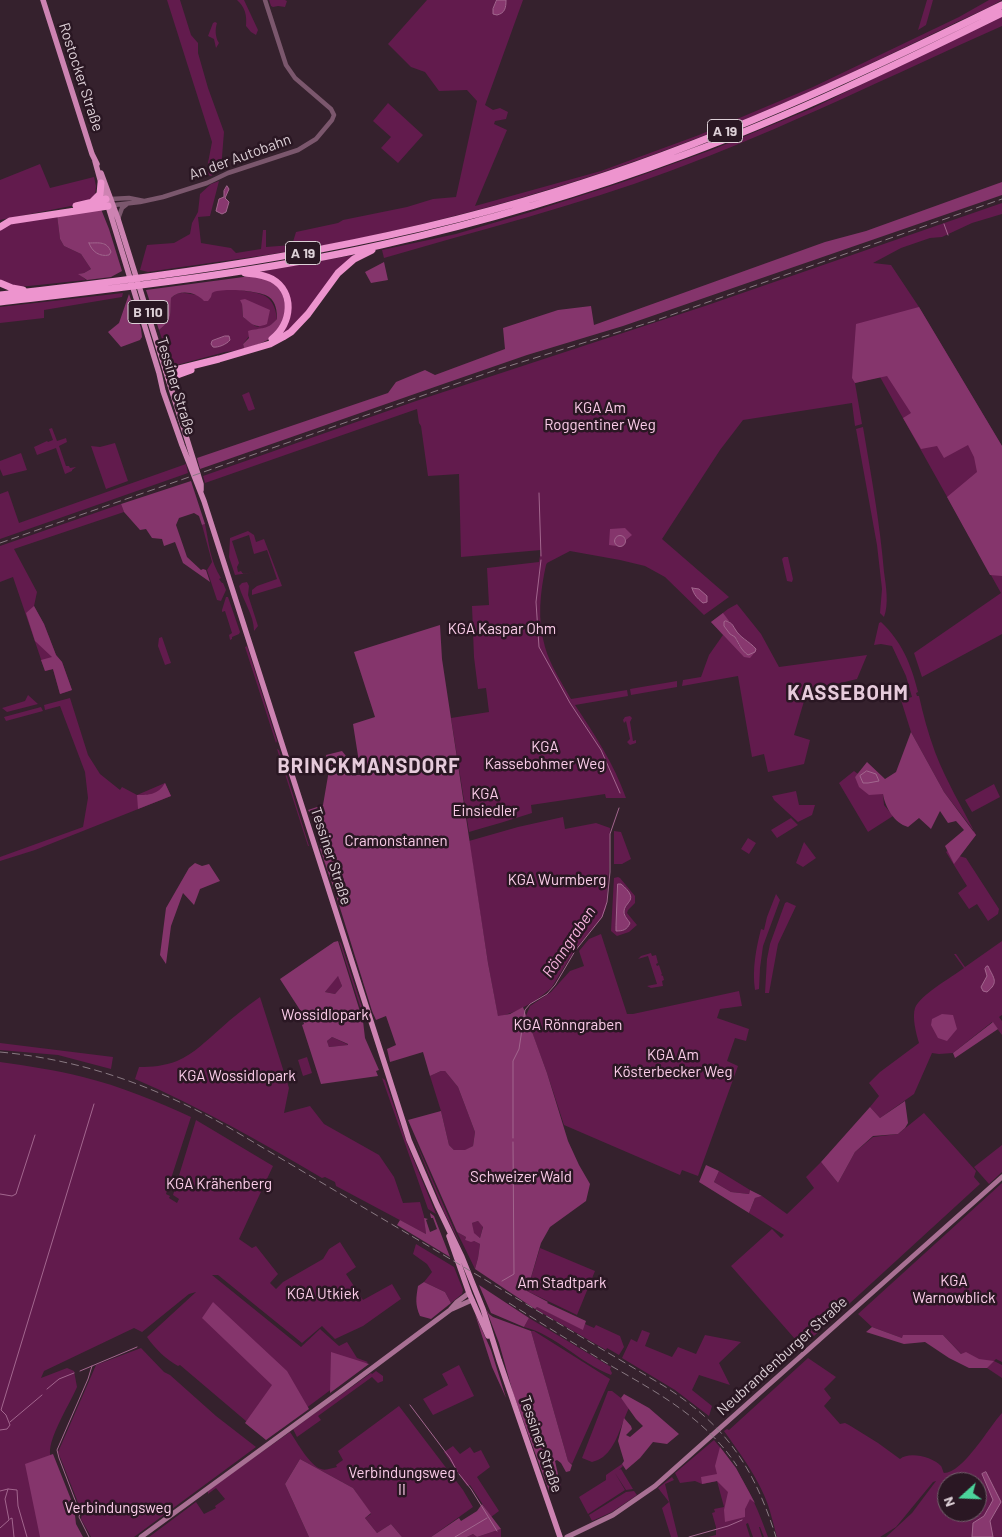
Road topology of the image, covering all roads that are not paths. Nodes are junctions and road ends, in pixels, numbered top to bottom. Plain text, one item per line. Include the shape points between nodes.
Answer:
1 (43, 0) edge
2 (265, 0) edge
3 (1002, 5) edge
4 (1002, 13) edge
5 (95, 162) junction
6 (101, 183) junction
7 (144, 201) junction
8 (92, 202) junction
9 (110, 202) junction
10 (128, 203) junction
11 (118, 219) junction
12 (0, 221) edge
13 (0, 227) edge
14 (379, 246) junction
15 (237, 272) junction
16 (0, 283) edge
17 (33, 291) junction
18 (0, 295) edge
19 (0, 302) edge
20 (258, 347) junction
21 (165, 374) junction
22 (192, 464) junction
23 (1002, 1177) edge
24 (445, 1224) junction
25 (473, 1291) junction
26 (475, 1298) junction
27 (450, 1310) junction
28 (141, 1537) edge
29 (560, 1537) edge
30 (567, 1537) edge

1 - 5 main road, Rostocker Straße / B 110
2 - 7 street, An der Autobahn via 286,65 331,109 333,117 316,139 298,150
3 - 17 highway, A 19 via 876,66 746,123 564,189 387,237 276,258
4 - 14 highway, A 19 via 822,98 686,155 557,199
5 - 6 main road, Rostocker Straße / B 110
5 - 9 main road, Rostocker Straße / B 110
6 - 8 highway via 100,194
6 - 9 main road, Rostocker Straße / B 110
7 - 9 street, An der Autobahn via 129,198
7 - 10 street, An der Autobahn
8 - 9 highway
8 - 12 highway
9 - 10 street, An der Autobahn
9 - 11 main road, Tessiner Straße / B 110
9 - 13 highway via 17,220
9 - 21 main road, Tessiner Straße / B 110
10 - 11 street
11 - 21 main road, Tessiner Straße / B 110
14 - 15 highway, A 19
14 - 20 highway via 338,273 291,332
15 - 19 highway, A 19
15 - 20 highway via 270,278 286,297 288,312 284,327 273,339
16 - 17 highway
17 - 18 highway, A 19
20 - 21 highway
21 - 22 main road, Tessiner Straße
21 - 22 main road, Tessiner Straße via 160,381
22 - 24 main road, Tessiner Straße via 409,1140
23 - 30 main road, Neubrandenburger Straße via 655,1486 613,1515
24 - 25 main road, Tessiner Straße via 462,1257
24 - 25 main road, Tessiner Straße via 466,1284
25 - 26 main road, Tessiner Straße
25 - 27 main road
26 - 27 main road
26 - 29 main road, Tessiner Straße
27 - 28 main road

